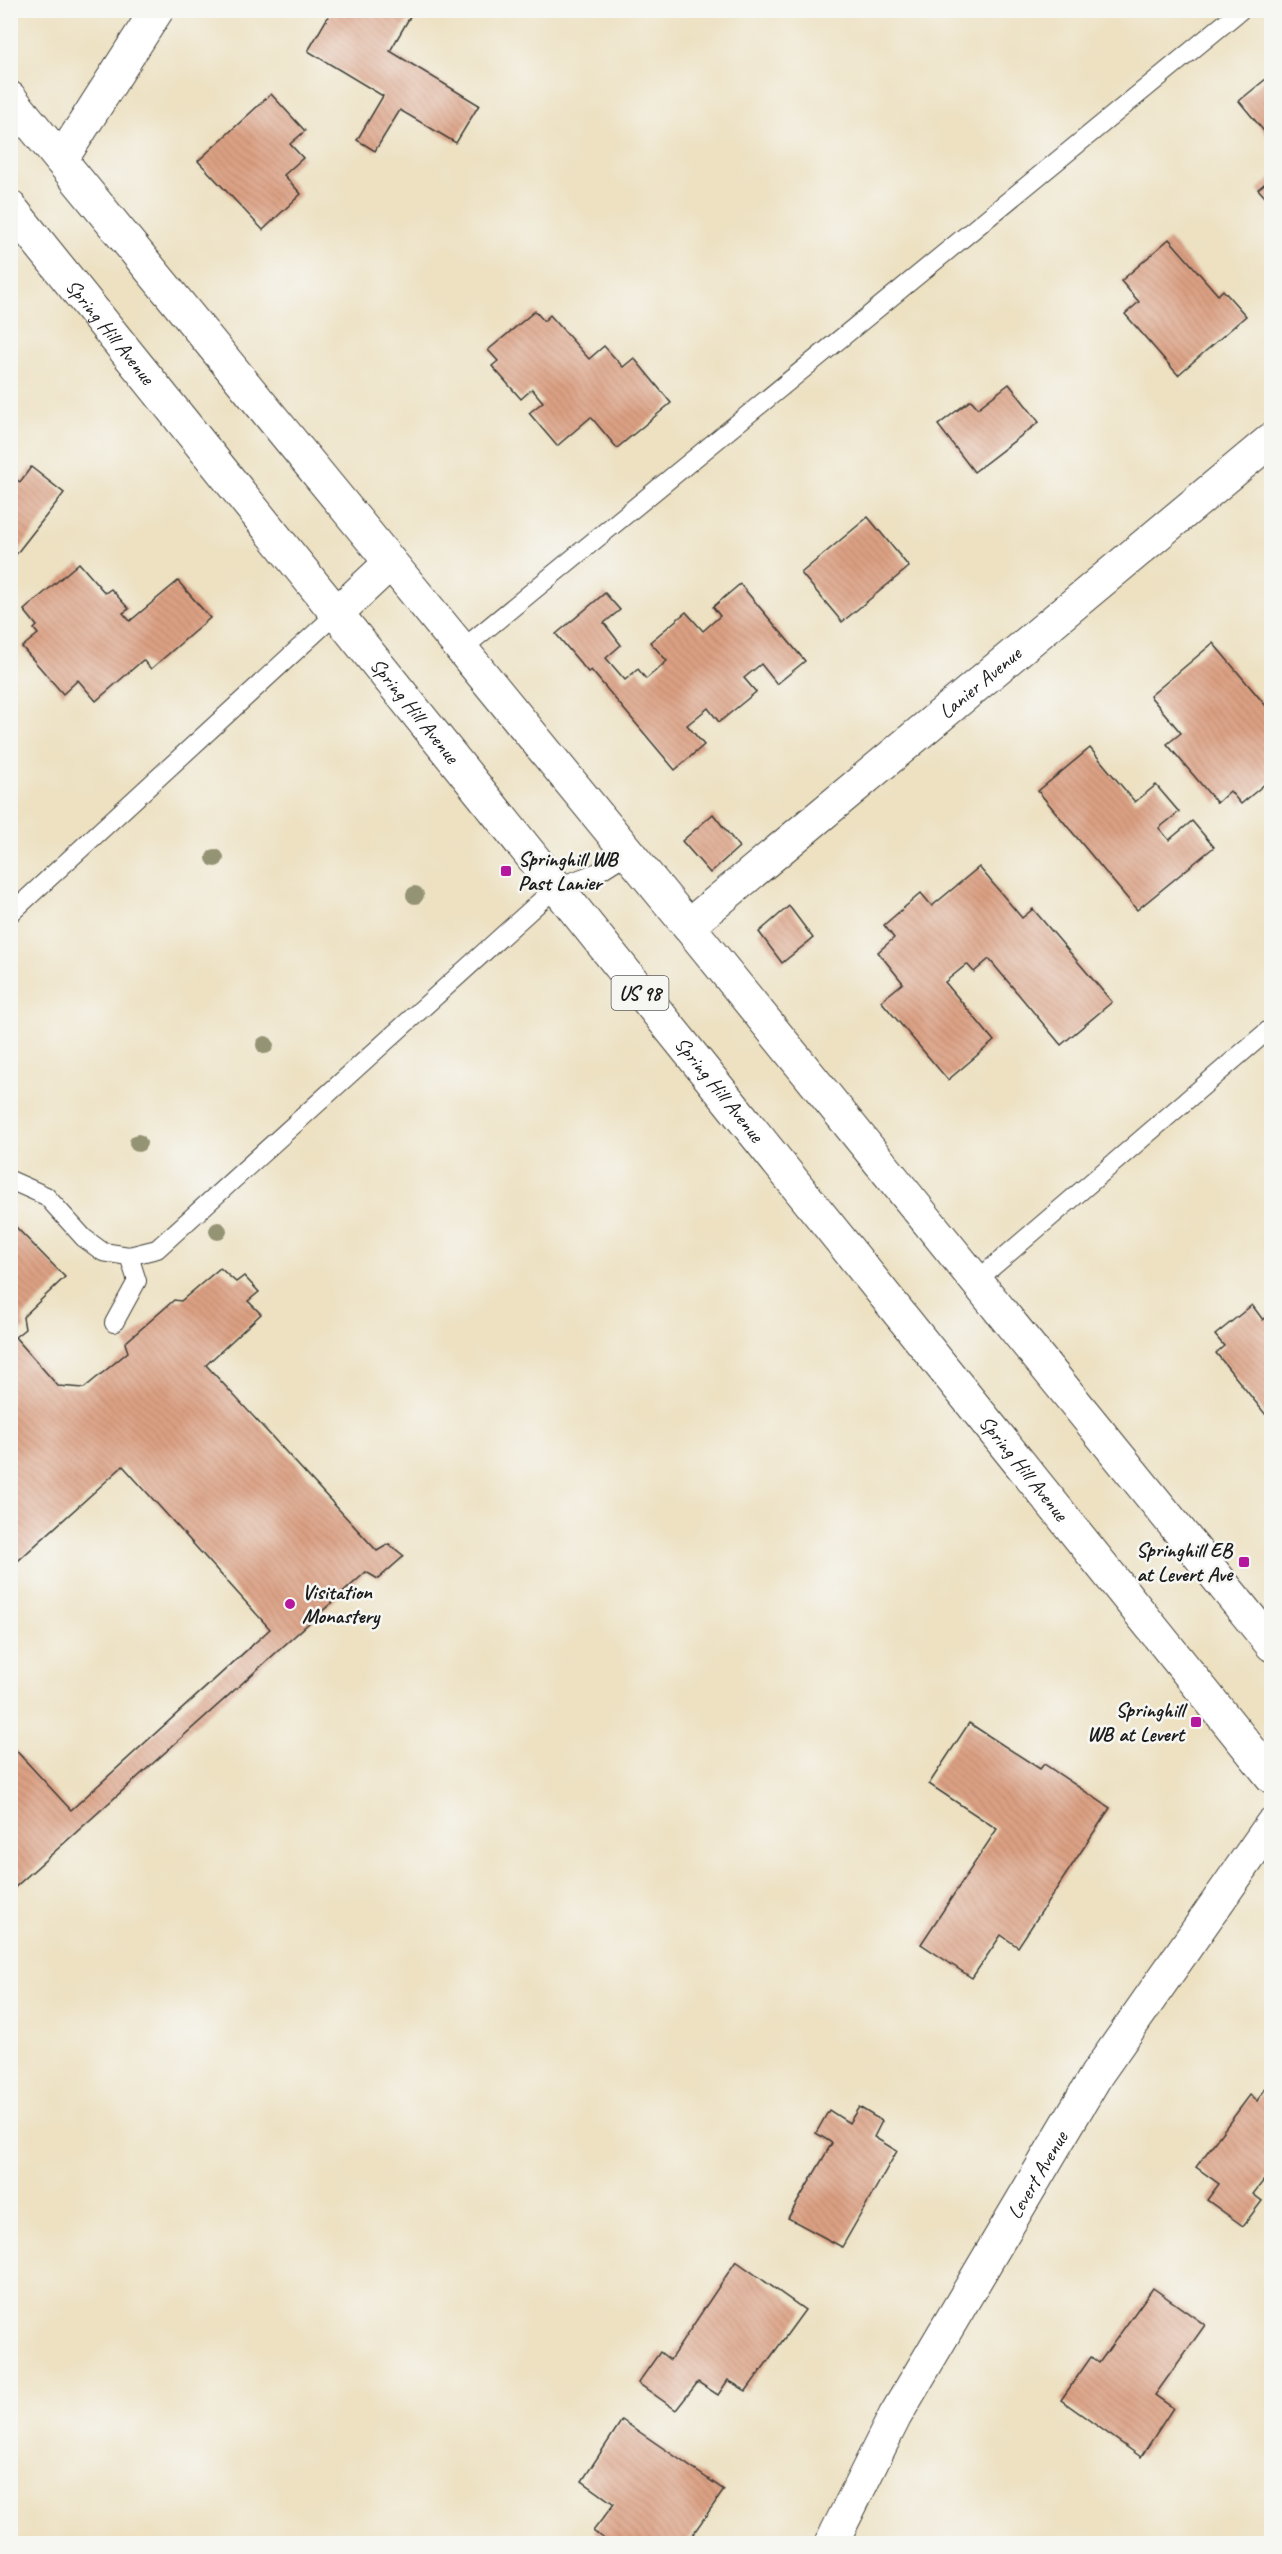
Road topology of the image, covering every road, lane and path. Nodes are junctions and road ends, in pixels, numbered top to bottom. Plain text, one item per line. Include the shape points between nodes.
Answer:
1 (157, 10) edge
2 (1241, 10) edge
3 (10, 98) edge
4 (61, 160) junction
5 (10, 207) edge
6 (1272, 439) edge
7 (389, 564) junction
8 (337, 613) junction
9 (461, 650) junction
10 (628, 853) junction
11 (555, 888) junction
12 (10, 914) edge
13 (688, 926) junction
14 (1272, 1027) edge
15 (10, 1180) edge
16 (129, 1256) junction
17 (975, 1282) junction
18 (114, 1323) dead end
19 (1272, 1645) edge
20 (1272, 1777) edge
21 (1272, 1824) edge
22 (831, 2544) edge

1 - 4 main road
2 - 9 lane
3 - 4 main road
4 - 7 main road
5 - 8 main road, Spring Hill Avenue / US 98
6 - 13 main road, Lanier Avenue
7 - 8 main road
7 - 9 main road
8 - 11 main road, Spring Hill Avenue / US 98
8 - 12 lane
9 - 10 main road
10 - 11 lane via 598,872
10 - 13 main road
11 - 16 lane via 187,1224 157,1249
11 - 20 main road, Spring Hill Avenue / US 98
13 - 17 main road
14 - 17 lane
15 - 16 lane via 46,1196 84,1238 103,1252
16 - 18 lane via 137,1281
17 - 19 main road
21 - 22 main road, Levert Avenue via 1097,2074 896,2416

